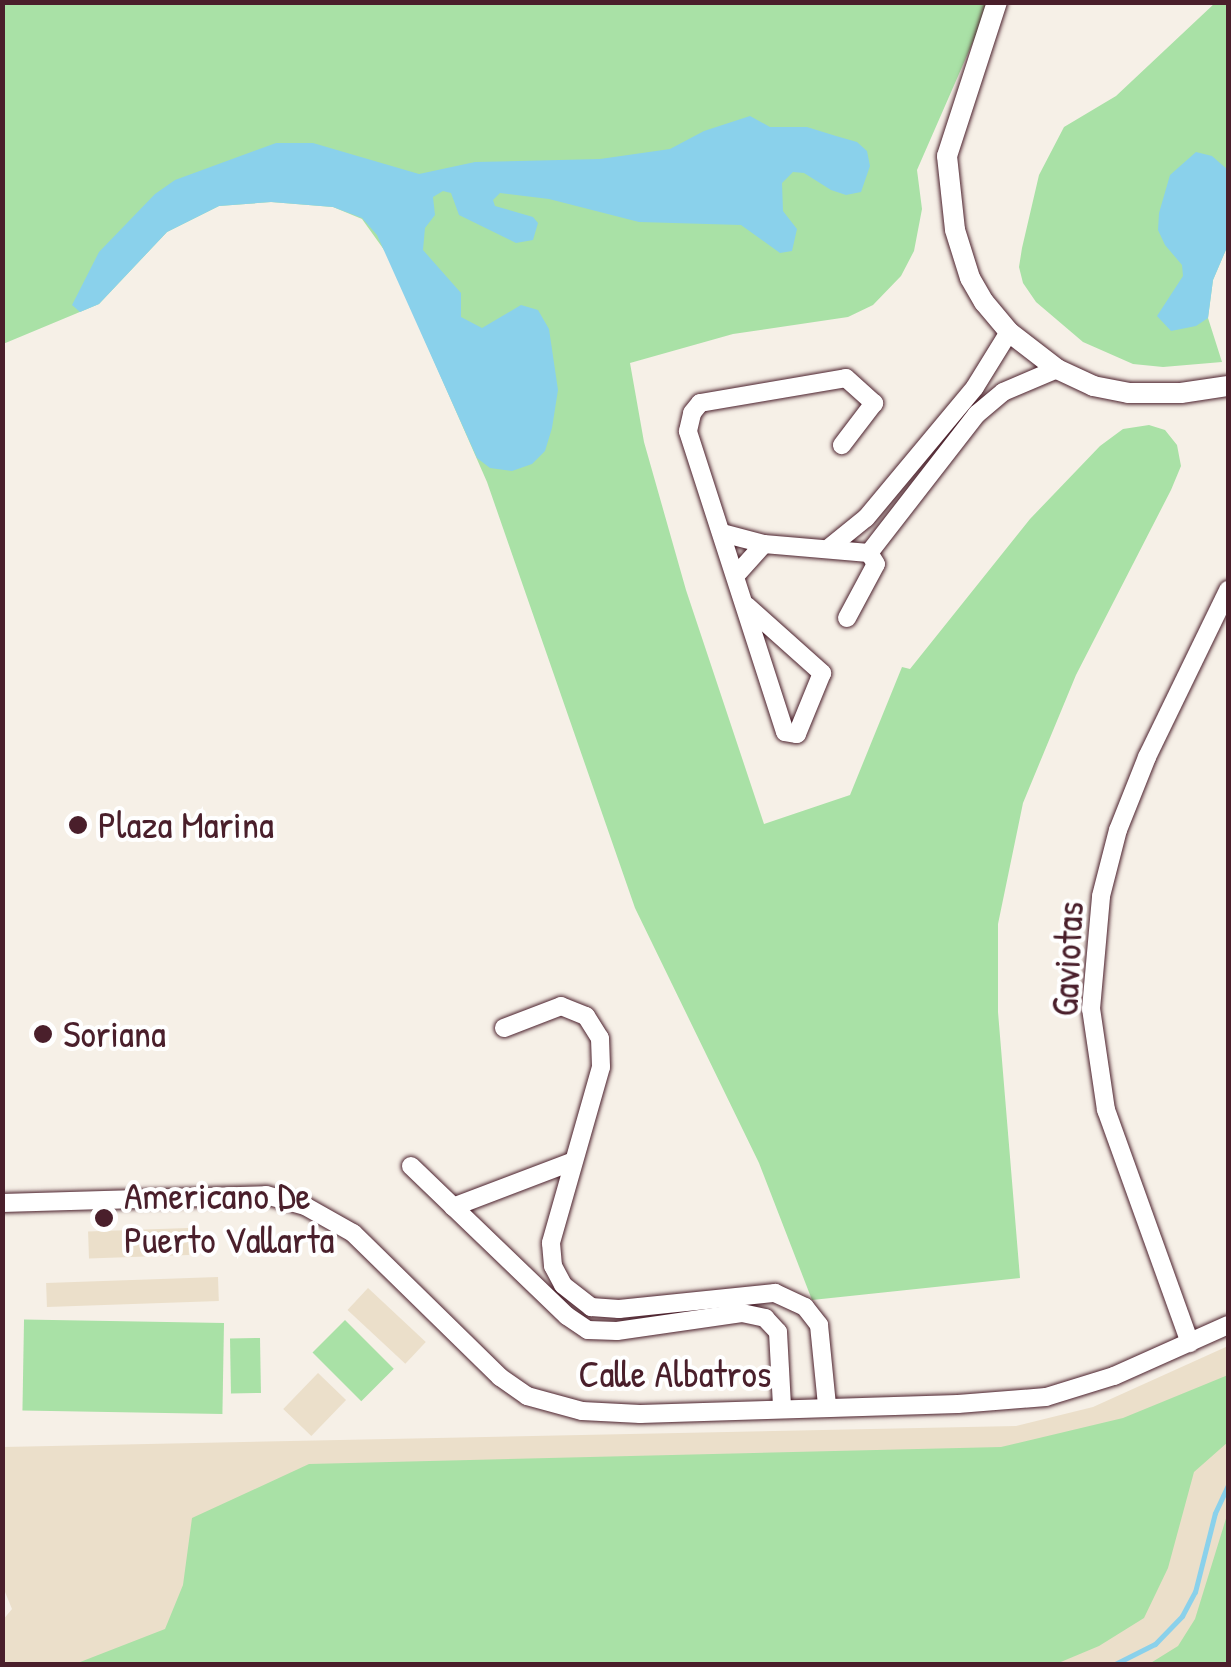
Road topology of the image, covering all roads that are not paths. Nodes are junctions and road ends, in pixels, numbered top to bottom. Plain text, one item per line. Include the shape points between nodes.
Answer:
1 (996, 2) edge
2 (1009, 332) junction
3 (1057, 369) junction
4 (984, 375) junction
5 (1228, 386) edge
6 (1003, 392) junction
7 (842, 445) dead end
8 (866, 518) junction
9 (722, 533) junction
10 (884, 535) junction
11 (764, 544) junction
12 (830, 547) junction
13 (870, 553) junction
14 (737, 574) junction
15 (1228, 590) edge
16 (747, 606) junction
17 (847, 618) dead end
18 (504, 1028) dead end
19 (574, 1162) junction
20 (411, 1166) dead end
21 (2, 1203) edge
22 (453, 1206) junction
23 (562, 1285) junction
24 (758, 1295) junction
25 (548, 1297) junction
26 (619, 1308) junction
27 (754, 1316) junction
28 (1228, 1325) edge
29 (617, 1331) junction
30 (1190, 1342) junction
31 (826, 1405) junction
32 (782, 1407) junction

1 - 2 street via 947,156 954,230 970,278
2 - 3 street
2 - 4 street
3 - 5 street via 1128,393
3 - 6 street
4 - 6 street
4 - 8 street
6 - 10 street via 977,414
7 - 9 street via 874,403 846,378 700,403 688,431
8 - 10 street
8 - 12 street
9 - 11 street
9 - 14 street
10 - 13 street
11 - 12 street
11 - 14 street
12 - 13 street
13 - 17 street via 876,564
14 - 16 street
15 - 30 street, Gaviotas via 1118,830 1101,896 1091,1009 1106,1110
16 - 16 street via 822,673 797,734 785,732
18 - 19 street via 561,1006 586,1016 600,1038 601,1067
19 - 22 street
19 - 23 street via 551,1243
20 - 22 street
21 - 32 street, Calle Albatros via 266,1195 353,1232 476,1358 527,1396 582,1411 640,1414
22 - 25 street
23 - 25 street
23 - 26 street via 591,1306
24 - 26 street
24 - 27 street
24 - 31 street via 775,1293 805,1306 818,1325
25 - 29 street via 588,1330
26 - 29 street
27 - 29 street
27 - 32 street via 778,1332
28 - 30 street, Calle Albatros
30 - 31 street, Calle Albatros via 1046,1397
31 - 32 street, Calle Albatros

